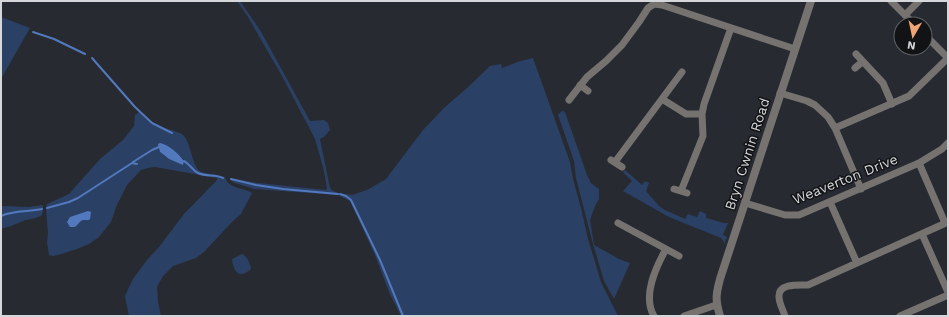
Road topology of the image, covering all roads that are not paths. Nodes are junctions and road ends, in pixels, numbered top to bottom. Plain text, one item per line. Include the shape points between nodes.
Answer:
1 (811, 1) edge
2 (891, 1) edge
3 (919, 1) edge
4 (648, 4) edge
5 (905, 15) joint
6 (731, 28) junction
7 (933, 43) edge
8 (795, 49) junction
9 (856, 54) dead end
10 (948, 58) edge
11 (862, 62) junction
12 (855, 68) dead end
13 (682, 72) dead end
14 (580, 85) junction
15 (588, 91) dead end
16 (780, 93) junction
17 (662, 99) junction
18 (569, 100) dead end
19 (892, 104) junction
20 (702, 114) junction
21 (835, 128) junction
22 (948, 143) edge
23 (919, 163) junction
24 (622, 167) dead end
25 (674, 189) dead end
26 (861, 189) junction
27 (830, 202) junction
28 (745, 203) junction
29 (618, 223) dead end
30 (946, 223) edge
31 (922, 234) junction
32 (666, 249) junction
33 (679, 256) dead end
34 (857, 263) junction
35 (948, 292) edge
36 (948, 295) edge
37 (716, 305) junction
38 (654, 316) edge
39 (684, 316) edge
40 (720, 316) edge
41 (785, 316) edge
42 (900, 316) edge

1 - 8 street, Bryn Cwnin Road
2 - 5 street
3 - 5 street
4 - 6 street via 658,4
4 - 14 street via 639,22 622,45
6 - 8 street
6 - 20 street
7 - 10 street
8 - 16 street, Bryn Cwnin Road
9 - 11 street
10 - 19 street via 909,96
11 - 12 street
11 - 19 street via 883,83
13 - 17 street
14 - 15 street
14 - 18 street
16 - 21 street via 815,105
16 - 28 street, Bryn Cwnin Road
17 - 20 street via 686,114
17 - 24 street via 613,161
19 - 21 street
20 - 25 street via 703,136 684,192
21 - 26 street
22 - 23 street, Weaverton Drive
23 - 26 street, Weaverton Drive
23 - 30 street
26 - 27 street, Weaverton Drive
27 - 28 street, Weaverton Drive via 799,215 785,214
27 - 34 street
28 - 37 street, Bryn Cwnin Road via 720,279
29 - 32 street
30 - 31 street
31 - 34 street
31 - 35 street
32 - 33 street
32 - 38 street via 658,265 649,298
34 - 41 street via 808,285 789,285 781,290 779,298
36 - 42 street
37 - 39 street
37 - 40 street, Bryn Cwnin Road

